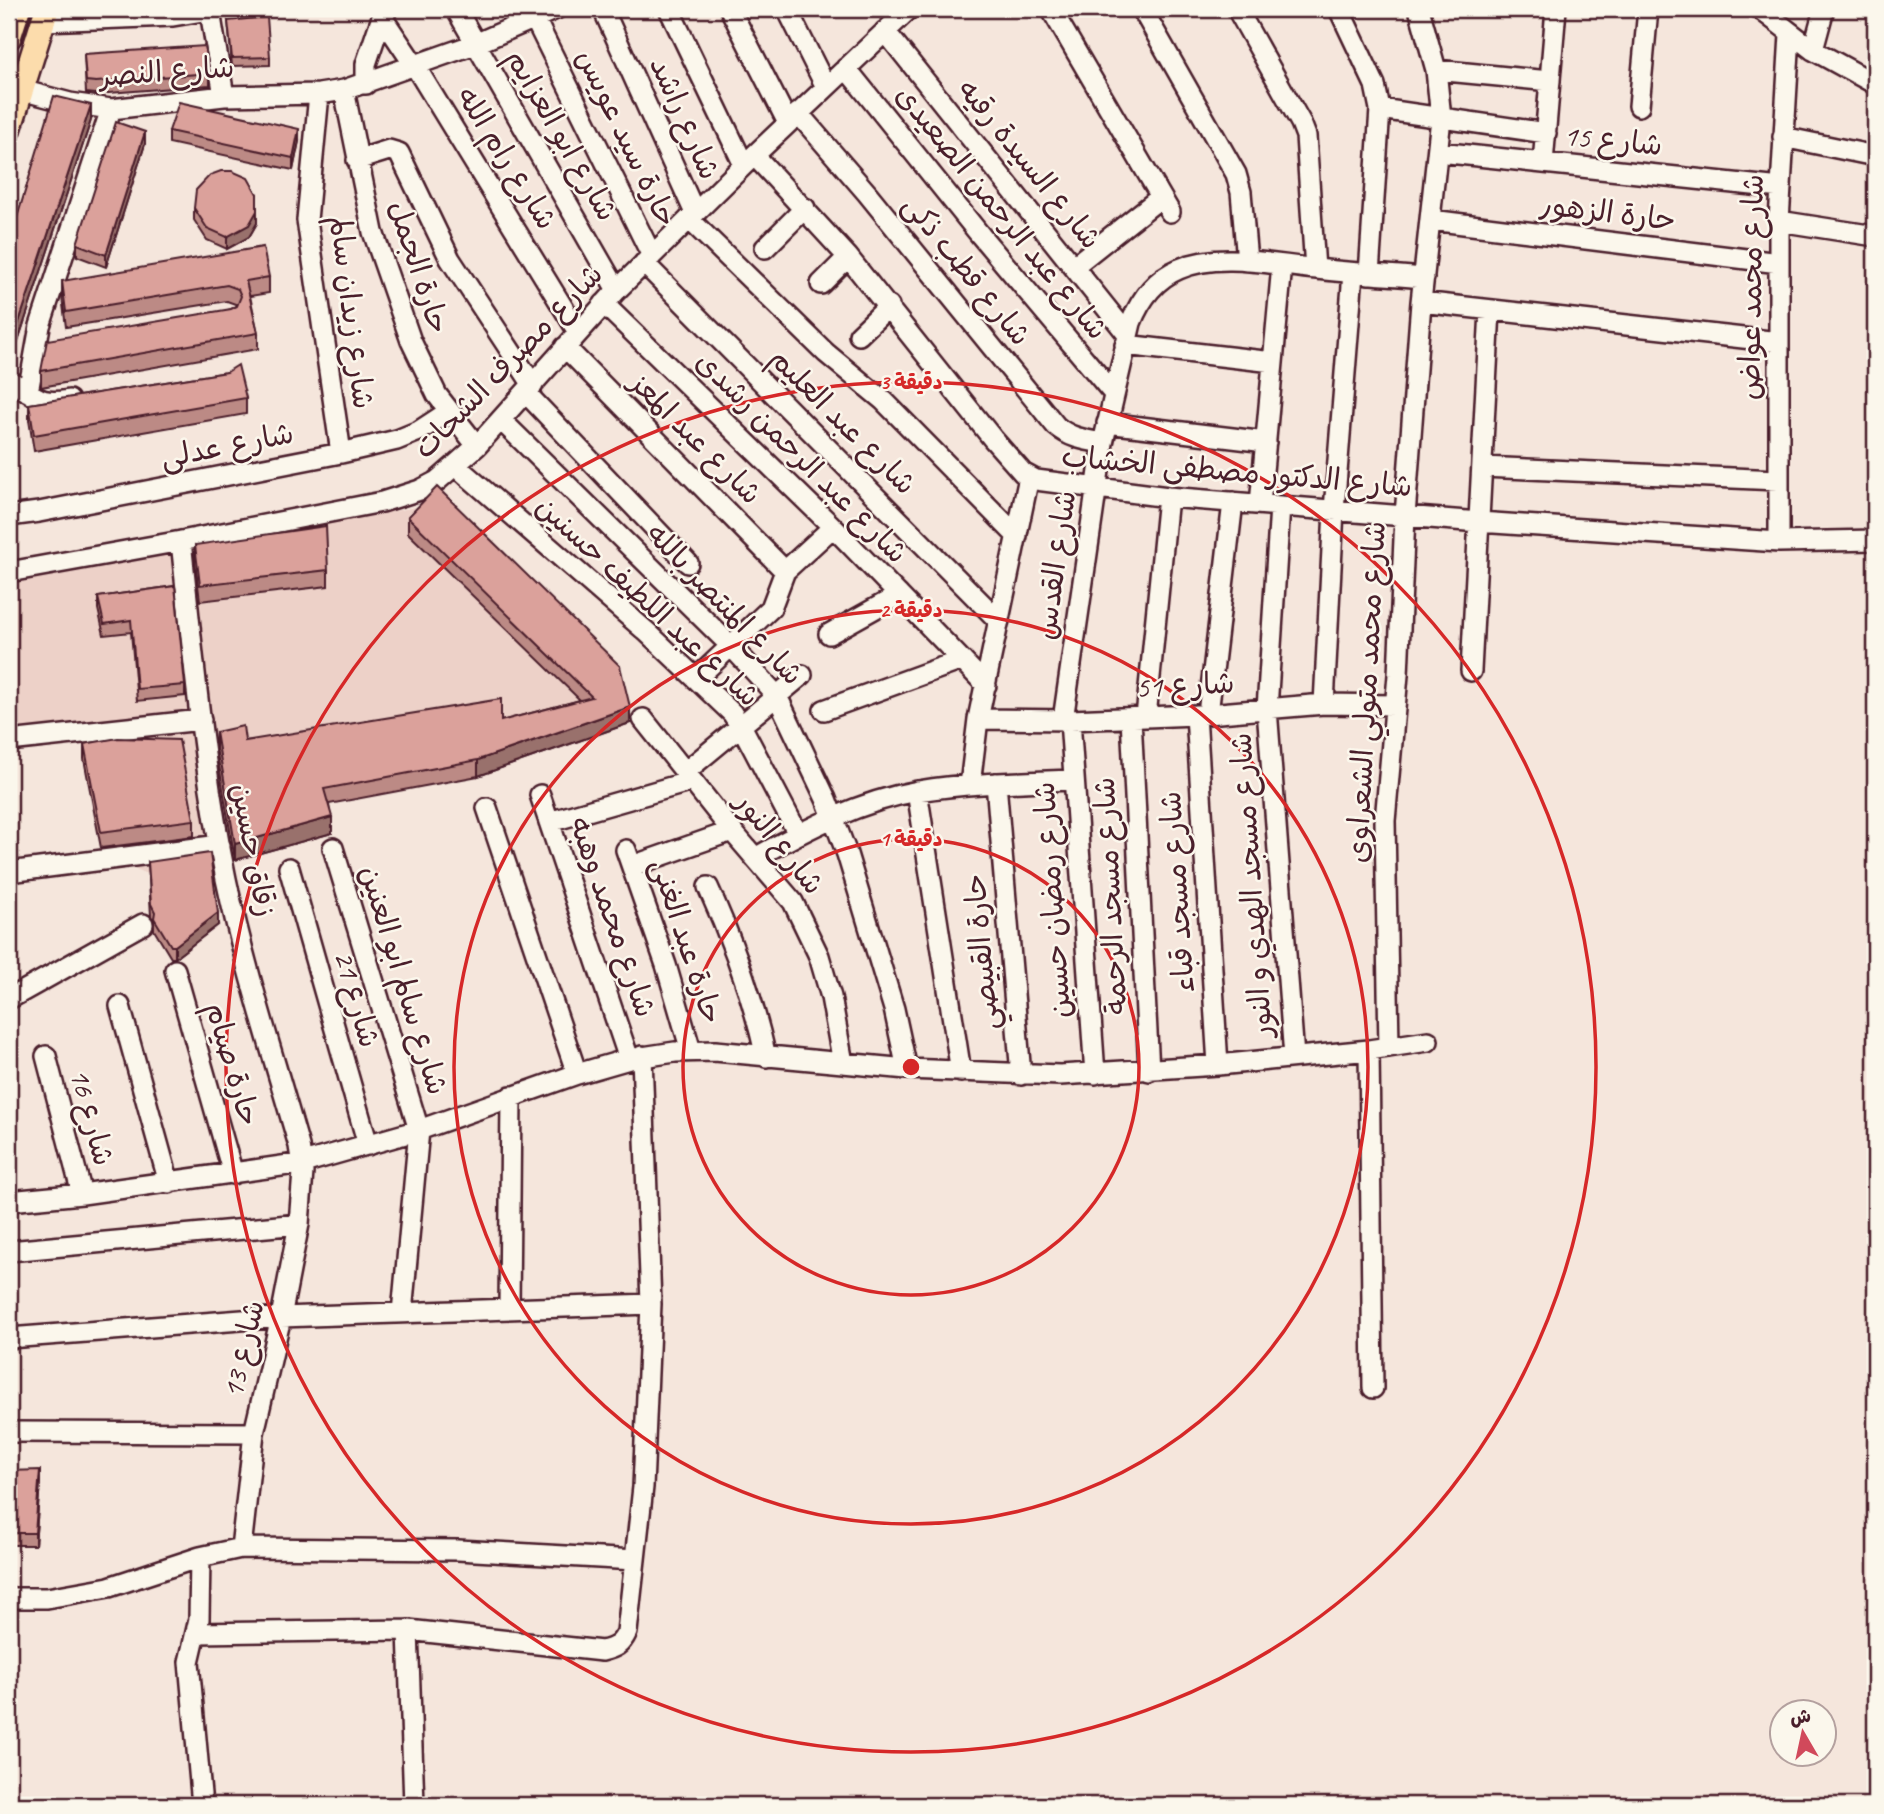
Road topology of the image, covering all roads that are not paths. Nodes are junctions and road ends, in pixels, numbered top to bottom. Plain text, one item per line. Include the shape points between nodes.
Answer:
1 (18, 9) edge
2 (456, 9) edge
3 (556, 9) edge
4 (603, 9) edge
5 (669, 9) edge
6 (730, 9) edge
7 (787, 9) edge
8 (909, 9) edge
9 (1051, 9) edge
10 (1142, 9) edge
11 (1237, 9) edge
12 (1339, 9) edge
13 (1419, 9) edge
14 (1556, 9) edge
15 (1648, 9) edge
16 (1760, 9) edge
17 (1824, 9) edge
18 (213, 10) edge
19 (386, 13) edge
20 (532, 13) edge
21 (45, 15) edge
22 (887, 22) edge
23 (1790, 34) junction
24 (9, 37) edge
25 (475, 44) junction
26 (1813, 50) junction
27 (415, 66) junction
28 (846, 68) junction
29 (1436, 70) junction
30 (1550, 81) junction
31 (366, 84) junction
32 (1875, 84) edge
33 (826, 87) junction
34 (22, 90) junction
35 (344, 90) junction
36 (319, 94) junction
37 (224, 96) junction
38 (1639, 106) dead end
39 (111, 109) junction
40 (1380, 109) junction
41 (793, 118) junction
42 (1441, 118) junction
43 (9, 130) edge
44 (1546, 133) junction
45 (1783, 137) junction
46 (1439, 152) junction
47 (1875, 156) edge
48 (358, 160) junction
49 (750, 160) junction
50 (1543, 163) junction
51 (1781, 188) junction
52 (805, 208) junction
53 (692, 216) junction
54 (1431, 220) junction
55 (1779, 221) junction
56 (1875, 236) edge
57 (765, 248) dead end
58 (848, 257) junction
59 (648, 259) junction
60 (1247, 261) junction
61 (1779, 263) junction
62 (1282, 265) junction
63 (1074, 266) junction
64 (1315, 269) junction
65 (1361, 273) junction
66 (1424, 278) junction
67 (821, 284) dead end
68 (610, 297) junction
69 (1421, 302) junction
70 (889, 306) junction
71 (1490, 310) junction
72 (578, 332) junction
73 (859, 335) dead end
74 (1127, 340) junction
75 (61, 341) edge
76 (1779, 342) junction
77 (35, 345) junction
78 (565, 347) junction
79 (1273, 362) junction
80 (9, 381) edge
81 (529, 389) junction
82 (28, 392) junction
83 (1113, 393) junction
84 (92, 397) edge
85 (449, 412) junction
86 (500, 420) junction
87 (1107, 423) junction
88 (1266, 442) junction
89 (1103, 443) junction
90 (477, 446) junction
91 (341, 453) junction
92 (456, 466) junction
93 (1482, 467) junction
94 (1029, 477) junction
95 (1778, 480) junction
96 (1095, 489) junction
97 (1167, 496) junction
98 (1233, 502) junction
99 (1260, 504) junction
100 (1280, 506) junction
101 (1334, 510) junction
102 (9, 516) edge
103 (1405, 516) junction
104 (1479, 522) junction
105 (833, 527) junction
106 (1017, 536) junction
107 (1875, 540) edge
108 (181, 541) junction
109 (1779, 542) junction
110 (688, 563) dead end
111 (785, 571) junction
112 (9, 572) edge
113 (899, 595) junction
114 (999, 621) junction
115 (829, 634) dead end
116 (731, 646) junction
117 (962, 660) junction
118 (1471, 671) dead end
119 (802, 675) dead end
120 (696, 679) junction
121 (986, 685) junction
122 (777, 696) junction
123 (1324, 704) junction
124 (1395, 705) junction
125 (1267, 709) junction
126 (824, 710) dead end
127 (1202, 715) junction
128 (1138, 717) junction
129 (643, 719) dead end
130 (978, 719) junction
131 (201, 720) junction
132 (1066, 720) junction
133 (741, 726) junction
134 (9, 741) edge
135 (689, 776) junction
136 (1073, 780) junction
137 (996, 783) junction
138 (970, 785) junction
139 (917, 791) junction
140 (540, 795) dead end
141 (487, 808) dead end
142 (834, 817) junction
143 (549, 822) junction
144 (732, 831) junction
145 (799, 834) junction
146 (220, 845) junction
147 (333, 848) dead end
148 (755, 858) junction
149 (289, 868) dead end
150 (9, 872) edge
151 (708, 887) dead end
152 (143, 924) dead end
153 (175, 970) dead end
154 (9, 999) edge
155 (120, 1006) dead end
156 (1427, 1041) dead end
157 (1389, 1047) junction
158 (1369, 1050) junction
159 (691, 1051) junction
160 (46, 1056) dead end
161 (766, 1057) junction
162 (1294, 1057) junction
163 (635, 1058) junction
164 (843, 1063) junction
165 (1218, 1065) junction
166 (906, 1069) junction
167 (1149, 1071) junction
168 (961, 1072) junction
169 (577, 1074) junction
170 (1095, 1074) junction
171 (1021, 1075) junction
172 (511, 1096) junction
173 (419, 1130) junction
174 (369, 1145) junction
175 (303, 1163) junction
176 (233, 1174) junction
177 (169, 1183) junction
178 (82, 1194) junction
179 (9, 1201) edge
180 (299, 1224) junction
181 (9, 1251) edge
182 (651, 1304) junction
183 (509, 1309) junction
184 (402, 1313) junction
185 (281, 1317) junction
186 (9, 1338) edge
187 (1373, 1388) dead end
188 (9, 1432) edge
189 (254, 1433) junction
190 (242, 1548) junction
191 (200, 1557) junction
192 (635, 1560) junction
193 (9, 1598) edge
194 (408, 1630) junction
195 (197, 1633) junction
196 (202, 1805) edge
197 (414, 1805) edge

1 - 24 main road
2 - 25 street, شارع ابو العزايم
3 - 20 street, شارع النصر
4 - 53 street, شارع راشد
5 - 49 street, شارع الدكتور مصطفى الخشاب
6 - 41 street, شارع قطب ذكى
7 - 33 street
8 - 22 street, شارع مصرف الشحات
9 - 63 street via 1166,204
10 - 60 street via 1236,174
11 - 64 street via 1306,136
12 - 40 street via 1374,85
13 - 29 street, شارع محمد متولي الشعراوى
14 - 30 street
15 - 38 street
16 - 23 street
17 - 26 street
18 - 21 street via 173,16
18 - 37 street
19 - 27 street, شارع رام الله
19 - 31 street via 366,64
20 - 25 street, شارع النصر
20 - 59 street, حارة سيد عويس
21 - 34 main road
22 - 28 street, شارع مصرف الشحات
22 - 63 street, شارع السيدة رقيه
23 - 26 street
23 - 45 street, شارع محمد عواض
25 - 27 street, شارع النصر
25 - 68 street, شارع ابو العزايم
26 - 32 street
27 - 31 street, شارع النصر
27 - 72 street, شارع رام الله
28 - 33 street, شارع مصرف الشحات
28 - 83 street, شارع عبد الرحمن الصعيدى
29 - 30 street
29 - 42 street, شارع محمد متولي الشعراوى
30 - 44 street
31 - 35 street, شارع النصر
33 - 41 street, شارع مصرف الشحات
34 - 39 street, شارع النصر
34 - 43 main road
35 - 36 street, شارع النصر
35 - 48 street, حارة الجمل
36 - 37 street, شارع النصر
36 - 91 street, شارع زيدان سالم via 307,220
37 - 39 street, شارع النصر
39 - 77 street
40 - 42 street
40 - 65 street
41 - 49 street, شارع مصرف الشحات
41 - 89 street, شارع قطب ذكى via 867,193 1056,426 1077,439
42 - 44 street
42 - 46 street, شارع محمد متولي الشعراوى
44 - 50 street
45 - 47 street
45 - 51 street, شارع محمد عواض
46 - 50 street, شارع 15
46 - 54 street, شارع محمد متولي الشعراوى
48 - 81 street via 389,150 399,153 450,259
48 - 85 street, حارة الجمل via 373,232 411,341 426,377
49 - 52 street, شارع الدكتور مصطفى الخشاب
49 - 53 street, شارع مصرف الشحات
50 - 51 street, شارع 15
51 - 55 street, شارع محمد عواض
52 - 57 street
52 - 58 street, شارع الدكتور مصطفى الخشاب
53 - 59 street, شارع مصرف الشحات
53 - 106 street via 826,353 884,401
54 - 61 street, حارة الزهور
54 - 66 street, شارع محمد متولي الشعراوى
55 - 56 street
55 - 61 street, شارع محمد عواض
58 - 67 street
58 - 70 street, شارع الدكتور مصطفى الخشاب
59 - 68 street, شارع مصرف الشحات
59 - 114 street, شارع عبد العليم
60 - 62 street, شارع القدس
60 - 74 street, شارع القدس via 1196,263 1162,279 1137,307
61 - 76 street, شارع محمد عواض
62 - 64 street, شارع القدس
62 - 79 street
63 - 74 street, شارع السيدة رقيه
64 - 65 street, شارع القدس
65 - 66 street, شارع القدس
65 - 101 street
66 - 69 street, شارع محمد متولي الشعراوى
68 - 72 street, شارع مصرف الشحات
68 - 105 street, شارع عبد الرحمن رشدى
69 - 71 street
69 - 103 street, شارع محمد متولي الشعراوى
70 - 73 street
70 - 94 street, شارع الدكتور مصطفى الخشاب via 970,412
71 - 76 street
71 - 93 street
72 - 78 street, شارع مصرف الشحات
74 - 79 street
74 - 83 street, شارع القدس
75 - 77 street
76 - 95 street, شارع محمد عواض
77 - 82 street
78 - 81 street, شارع مصرف الشحات
78 - 111 street, شارع عبد المعز
79 - 88 street
80 - 82 street
81 - 86 street, شارع مصرف الشحات
81 - 110 street
82 - 84 street via 52,403
83 - 87 street, شارع القدس
85 - 90 street, حارة الجمل
85 - 91 street, شارع عدلى via 408,436
86 - 90 street, شارع مصرف الشحات
86 - 116 street, شارع المنتصر بالله
87 - 88 street
87 - 89 street, شارع القدس
88 - 99 street
89 - 96 street, شارع القدس
90 - 92 street, شارع مصرف الشحات
91 - 102 street, شارع عدلى
92 - 108 street, شارع مصرف الشحات via 437,481 401,497
92 - 120 street, شارع عبد اللطيف حسنين
93 - 95 street
93 - 104 street
94 - 96 street, شارع الدكتور مصطفى الخشاب
94 - 106 street
95 - 109 street, شارع محمد عواض
96 - 97 street, شارع الدكتور مصطفى الخشاب
96 - 132 street, شارع القدس
97 - 98 street, شارع الدكتور مصطفى الخشاب
97 - 128 street, شارع مسجد الرحمة
98 - 99 street, شارع الدكتور مصطفى الخشاب
98 - 127 street, شارع مسجد قباء
99 - 100 street, شارع الدكتور مصطفى الخشاب
100 - 101 street, شارع الدكتور مصطفى الخشاب
100 - 125 street, شارع مسجد الهدي و النور
101 - 103 street, شارع الدكتور مصطفى الخشاب
101 - 123 street
103 - 104 street, شارع الدكتور مصطفى الخشاب
103 - 124 street, شارع محمد متولي الشعراوى
104 - 109 street, شارع الدكتور مصطفى الخشاب
104 - 118 street
105 - 111 street
105 - 113 street, شارع عبد الرحمن رشدى
106 - 114 street
107 - 109 street, شارع الدكتور مصطفى الخشاب
108 - 112 street, شارع مصرف الشحات
108 - 131 street, زقاق حسين
111 - 116 street via 771,608
113 - 115 street
113 - 117 street, شارع عبد الرحمن رشدى
114 - 121 street
116 - 120 street
116 - 122 street, شارع المنتصر بالله
117 - 121 street, شارع عبد الرحمن رشدى
117 - 126 street
119 - 122 street
120 - 133 street, شارع عبد اللطيف حسنين
121 - 130 street
122 - 133 street
122 - 142 street, شارع المنتصر بالله
123 - 124 street, شارع 51
123 - 125 street, شارع 51
124 - 157 street, شارع محمد متولي الشعراوى via 1385,821
125 - 127 street, شارع 51
125 - 162 street, شارع مسجد الهدي و النور
127 - 128 street, شارع 51
127 - 165 street, شارع مسجد قباء
128 - 132 street, شارع 51
128 - 167 street, شارع مسجد الرحمة
129 - 135 street, شارع النور
130 - 132 street, شارع 51
130 - 138 street
131 - 134 street
131 - 146 street, زقاق حسين
132 - 136 street, شارع رمضان حسين
133 - 135 street
133 - 145 street, شارع عبد اللطيف حسنين
135 - 143 street
135 - 144 street, شارع النور
136 - 137 street
136 - 170 street, شارع رمضان حسين
137 - 138 street
137 - 171 street, حارة القبيصي
138 - 139 street
139 - 142 street
139 - 168 street
140 - 143 street, شارع محمد وهبه
141 - 169 street
142 - 145 street
142 - 166 street, شارع المنتصر بالله via 890,997
143 - 163 street, شارع محمد وهبه
144 - 148 street, شارع النور
144 - 159 street, حارة عبد الغنى via 629,858
145 - 148 street
146 - 150 street
146 - 175 street, زقاق حسين via 242,944
147 - 173 street, شارع سالم ابو العنين
148 - 164 street, شارع النور via 793,902 807,927 831,997
149 - 174 street, شارع 21
151 - 161 street via 737,953
152 - 154 street
153 - 176 street, حارة صيام
155 - 177 street
156 - 157 street
157 - 158 street
158 - 162 street
158 - 187 street
159 - 161 street
159 - 163 street
160 - 178 street, شارع 16
161 - 164 street
162 - 165 street
163 - 169 street
163 - 182 street, شارع محمد وهبه
164 - 166 street
165 - 167 street
166 - 168 street
167 - 170 street
168 - 171 street
169 - 172 street
170 - 171 street
172 - 173 street
172 - 183 street
173 - 174 street
173 - 184 street
174 - 175 street
175 - 176 street
175 - 180 street, شارع 13
176 - 177 street
177 - 178 street
178 - 179 street
180 - 181 street
180 - 185 street, شارع 13
182 - 183 street
182 - 192 street, شارع محمد وهبه
183 - 184 street
184 - 185 street
185 - 186 street
185 - 189 street, شارع 13
188 - 189 street
189 - 190 street, شارع 13
190 - 191 street
190 - 192 street via 458,1550
191 - 193 street via 110,1587 47,1598
191 - 195 street
192 - 194 street, شارع محمد وهبه via 626,1632 614,1648 601,1651
194 - 195 street
194 - 197 street
195 - 196 street via 189,1662

